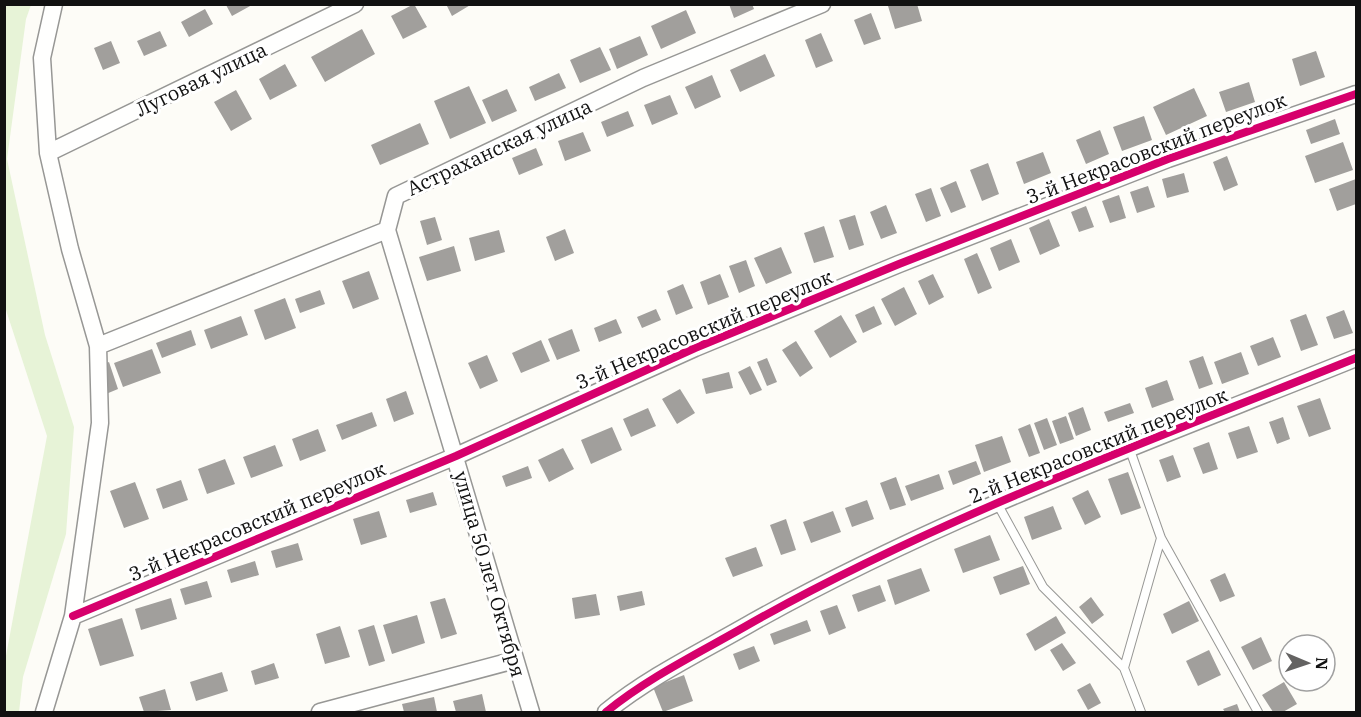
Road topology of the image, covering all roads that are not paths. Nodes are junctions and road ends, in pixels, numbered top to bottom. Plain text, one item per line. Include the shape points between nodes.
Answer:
1 (54, 4) edge
2 (355, 4) edge
3 (822, 4) edge
4 (1356, 94) edge
5 (48, 153) junction
6 (387, 230) junction
7 (98, 346) junction
8 (1356, 358) edge
9 (1130, 450) junction
10 (456, 456) junction
11 (997, 503) junction
12 (1161, 538) junction
13 (72, 616) junction
14 (515, 660) junction
15 (1124, 668) junction
16 (44, 712) edge
17 (320, 712) edge
18 (531, 712) edge
19 (606, 712) edge
20 (1141, 712) edge
21 (1258, 712) edge

1 - 5 street via 42,58
2 - 5 street, Луговая улица
3 - 6 street, Астраханская улица via 643,78 396,196
4 - 10 street, 3-й Некрасовский переулок via 1168,159 899,264 695,348
5 - 7 street
6 - 7 street
6 - 10 street, улица 50 лет Октября
7 - 13 street via 100,423
8 - 9 street, 2-й Некрасовский переулок
9 - 11 street, 2-й Некрасовский переулок
9 - 12 lane
10 - 13 street, 3-й Некрасовский переулок
10 - 14 street, улица 50 лет Октября
11 - 15 lane via 1042,587
11 - 19 street, 2-й Некрасовский переулок via 806,592 633,690
12 - 15 lane
12 - 21 lane
13 - 16 street
14 - 17 street
14 - 18 street, улица 50 лет Октября
15 - 20 lane

